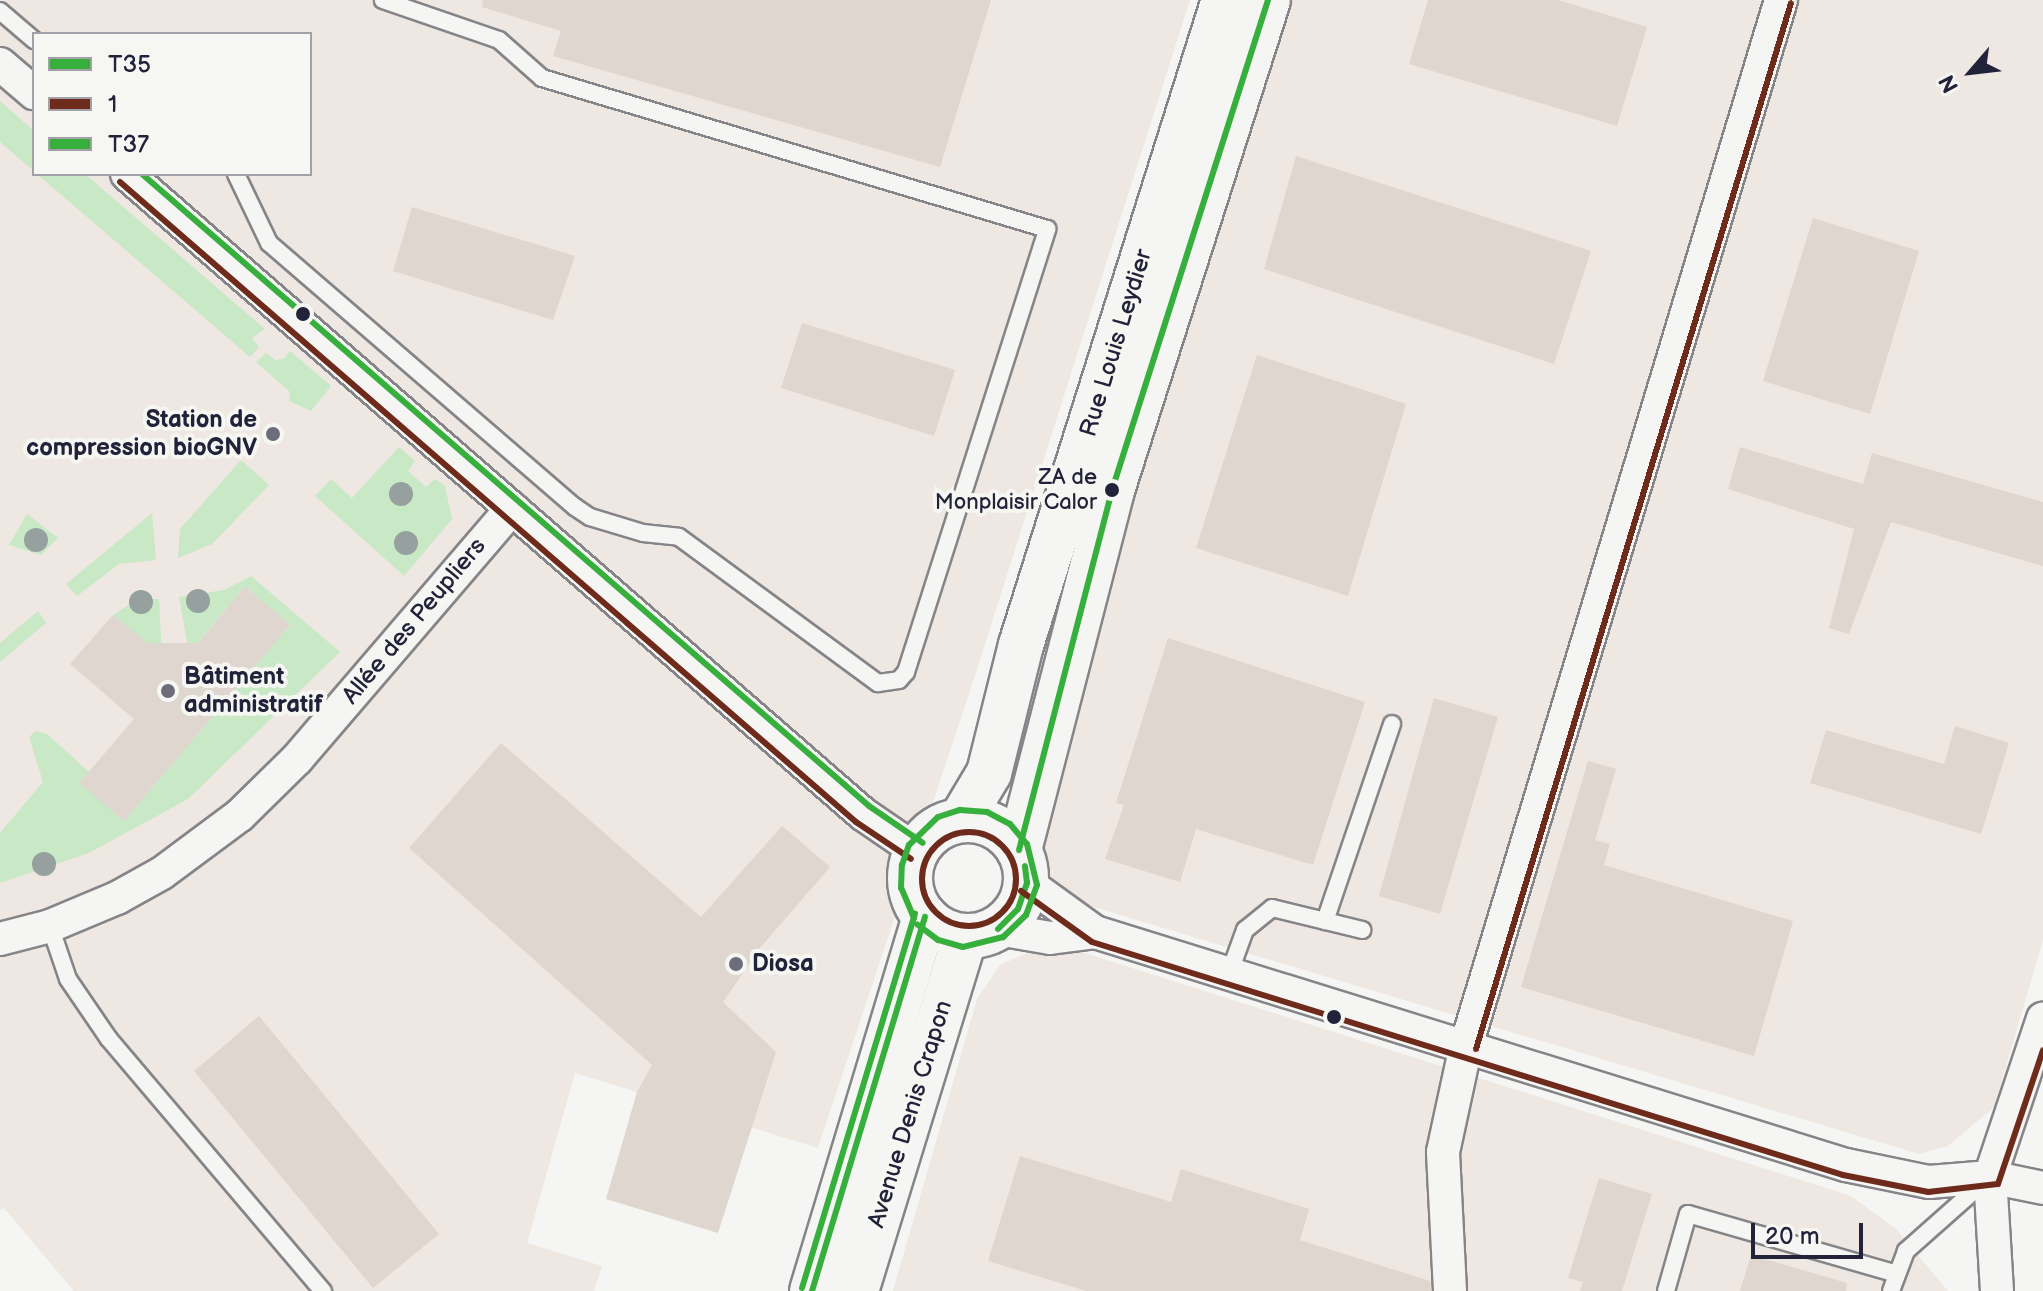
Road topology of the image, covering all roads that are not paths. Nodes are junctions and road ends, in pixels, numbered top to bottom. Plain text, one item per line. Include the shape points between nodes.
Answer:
1 (383, 0) edge
2 (1224, 0) edge
3 (1268, 0) edge
4 (1781, 0) edge
5 (0, 11) edge
6 (32, 38) edge
7 (0, 64) edge
8 (32, 91) edge
9 (129, 176) edge
10 (237, 176) edge
11 (512, 508) junction
12 (1392, 724) dead end
13 (961, 820) junction
14 (917, 851) junction
15 (1023, 866) junction
16 (925, 917) junction
17 (1325, 921) junction
18 (50, 926) junction
19 (1362, 930) dead end
20 (1095, 932) junction
21 (981, 933) junction
22 (0, 939) edge
23 (1229, 974) junction
24 (2043, 1019) edge
25 (1466, 1046) junction
26 (1990, 1177) junction
27 (2043, 1188) edge
28 (1894, 1273) junction
29 (323, 1291) edge
30 (812, 1291) edge
31 (856, 1291) edge
32 (1450, 1291) edge
33 (1666, 1291) edge
34 (1891, 1291) edge
35 (1997, 1291) edge

1 - 10 lane via 499,40 542,78 1047,229 906,672 899,680 878,683 679,537 643,533 575,507 269,243
2 - 13 main road, Rue Louis Leydier via 1021,645 989,773
3 - 15 main road via 1112,490
4 - 25 street
5 - 6 lane
7 - 8 street
9 - 11 street
11 - 14 street via 863,814
11 - 18 street, Allée des Peupliers via 297,759 240,815 162,873
12 - 17 lane
13 - 14 main road via 943,826
13 - 15 main road via 984,822 1004,832
14 - 16 main road via 911,886
15 - 20 street
15 - 21 main road via 1018,909
16 - 21 main road
16 - 30 main road, Avenue Denis Crapon
17 - 19 lane
17 - 23 lane via 1272,908 1245,930
18 - 22 street, Allée des Peupliers
18 - 29 lane via 68,979 109,1039
20 - 21 street via 1050,938
20 - 23 street
21 - 31 main road, Avenue Denis Crapon
23 - 25 street
24 - 26 street
25 - 26 street via 1846,1165 1929,1182
25 - 32 street via 1443,1152
26 - 27 street
26 - 28 lane via 1906,1251
26 - 35 street
28 - 33 lane via 1688,1214
28 - 34 lane

